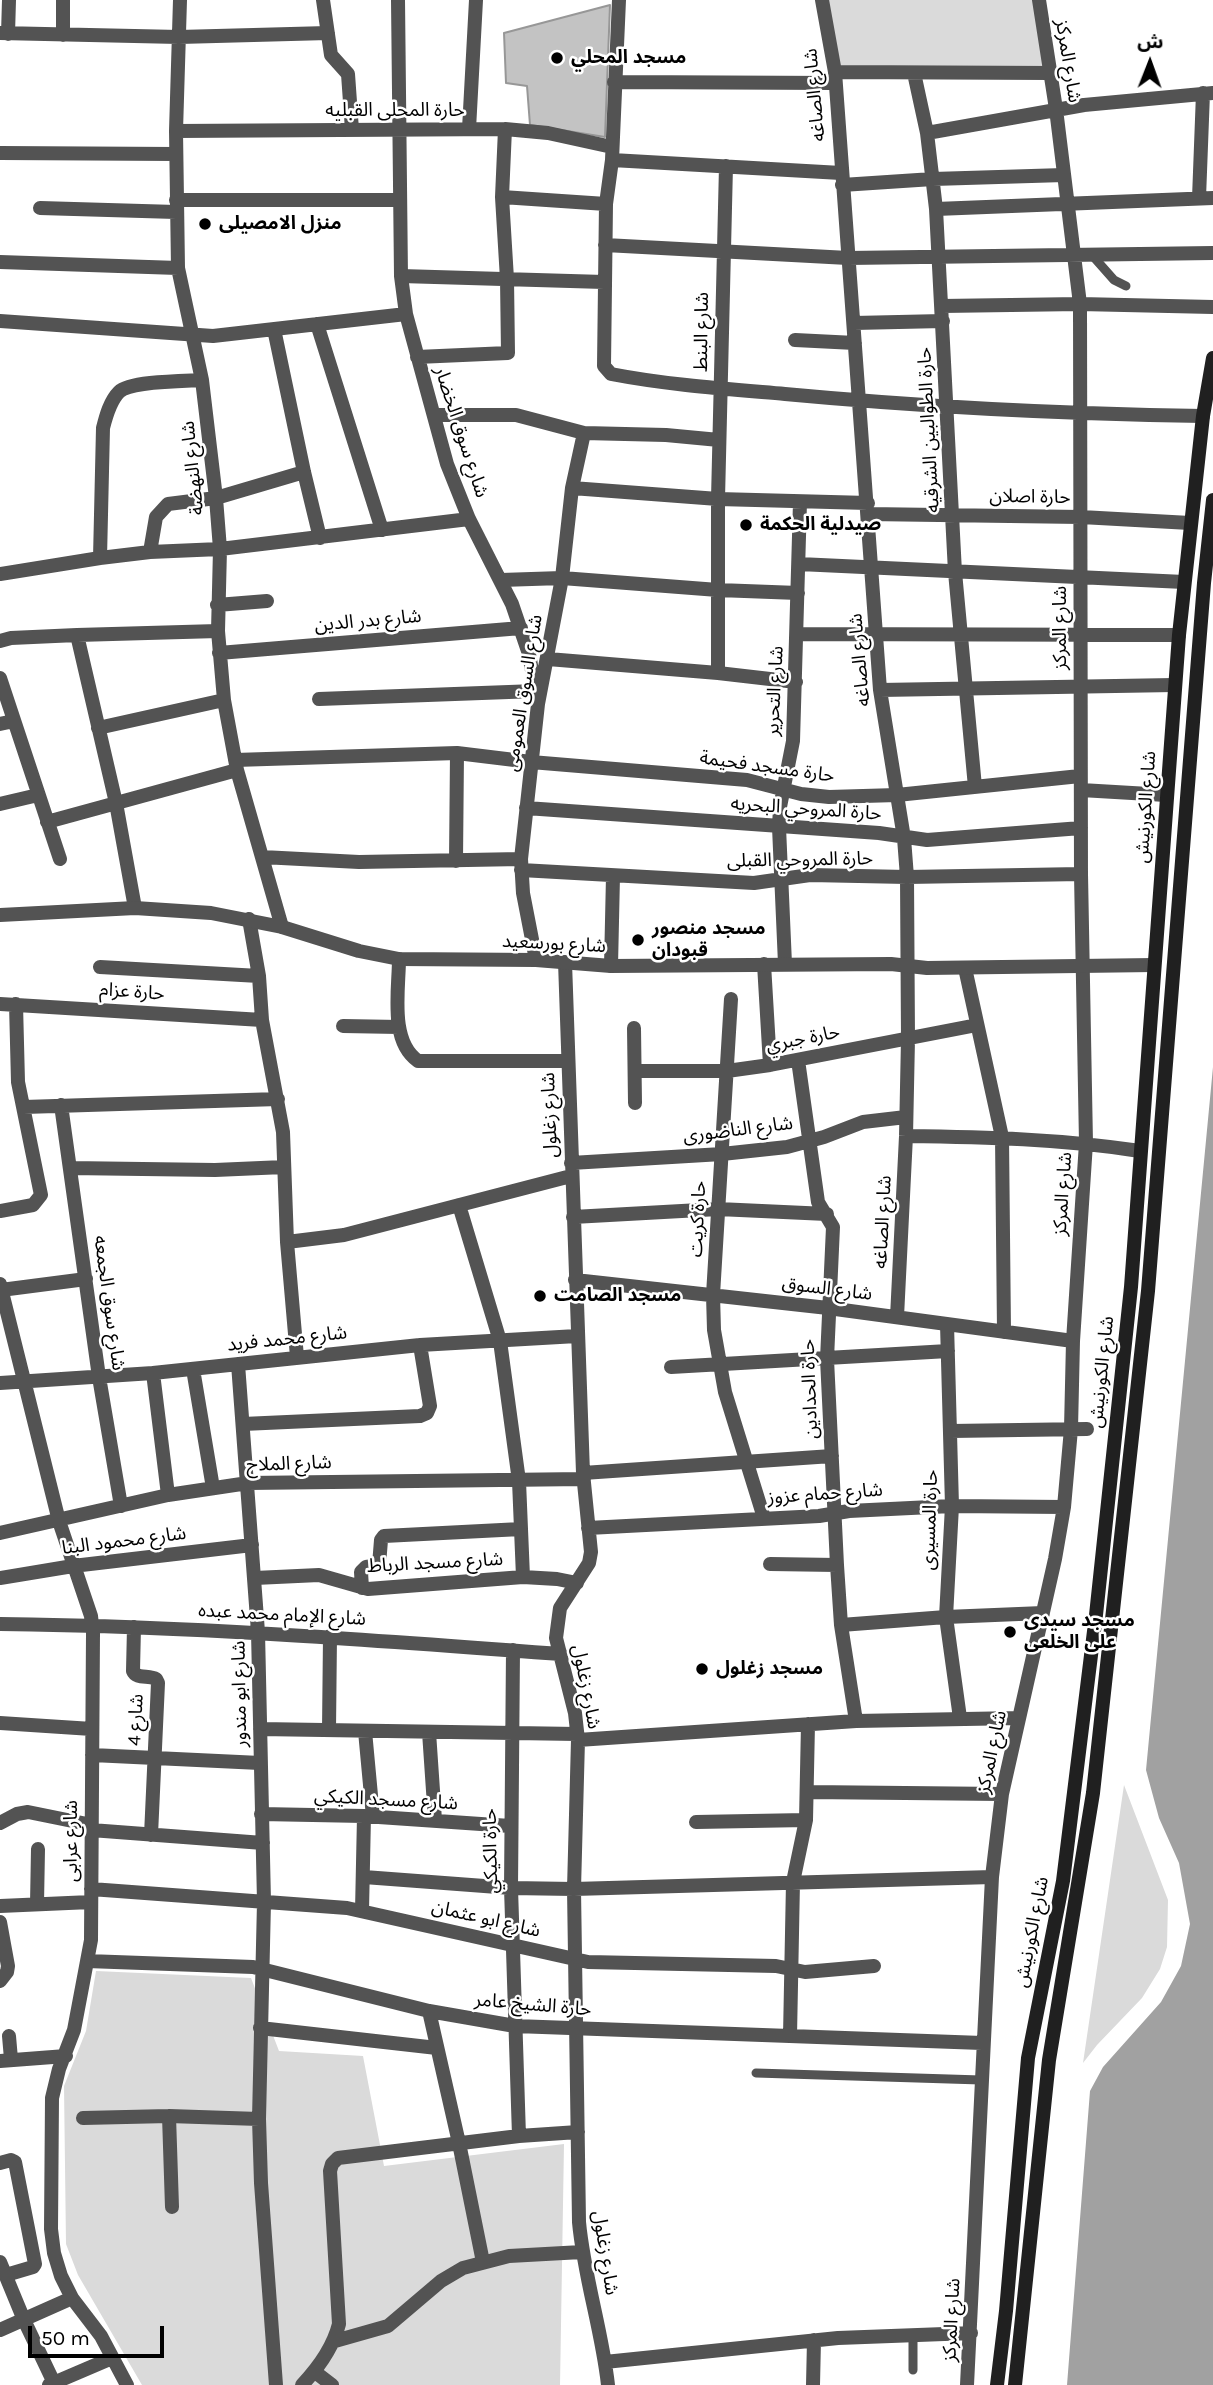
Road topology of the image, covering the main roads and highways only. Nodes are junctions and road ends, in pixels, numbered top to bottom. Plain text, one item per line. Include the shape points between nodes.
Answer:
1 (1213, 358) edge
2 (1213, 500) edge
3 (1151, 1003) junction
4 (1170, 1004) junction
5 (997, 2385) edge
6 (1015, 2385) edge

1 - 3 main road, شارع الكورنيش via 1174,685
2 - 4 main road, شارع الكورنيش
3 - 4 main road
3 - 5 main road, شارع الكورنيش via 1131,1287 1096,1615 1063,1881 1028,2057
4 - 6 main road, شارع الكورنيش via 1148,1291 1115,1603 1093,1793 1049,2060

